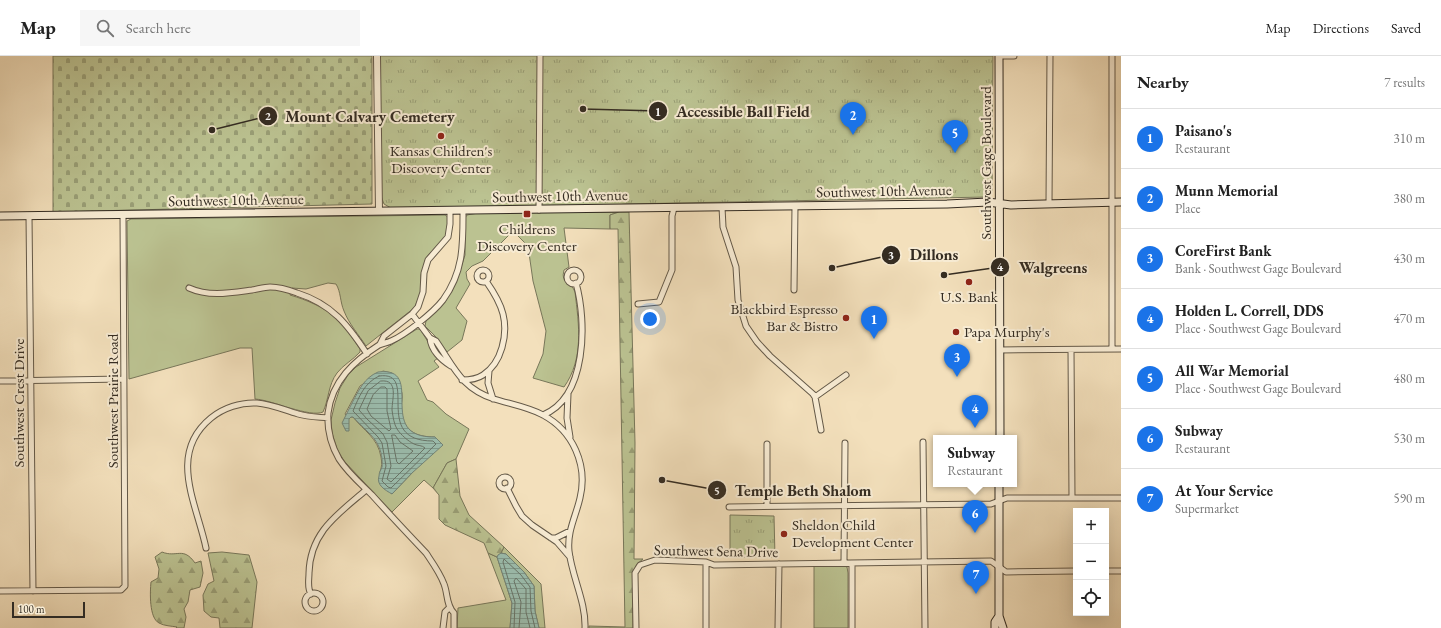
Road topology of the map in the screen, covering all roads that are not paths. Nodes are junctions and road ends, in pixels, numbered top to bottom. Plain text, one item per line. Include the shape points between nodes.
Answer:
1 (377, 56) edge
2 (540, 56) edge
3 (999, 56) edge
4 (1014, 56) edge
5 (1050, 56) edge
6 (1112, 56) edge
7 (1112, 202) junction
8 (1121, 202) edge
9 (999, 203) junction
10 (1049, 204) junction
11 (795, 206) junction
12 (722, 207) junction
13 (674, 208) junction
14 (450, 210) junction
15 (463, 210) junction
16 (539, 210) junction
17 (379, 212) junction
18 (123, 215) junction
19 (0, 216) edge
20 (29, 216) junction
21 (486, 281) dead end
22 (576, 283) dead end
23 (189, 288) dead end
24 (794, 290) dead end
25 (638, 304) dead end
26 (412, 314) junction
27 (419, 323) junction
28 (380, 344) junction
29 (1121, 349) edge
30 (1000, 350) junction
31 (1071, 350) junction
32 (1112, 350) junction
33 (367, 354) junction
34 (489, 371) junction
35 (846, 375) dead end
36 (124, 379) junction
37 (0, 380) edge
38 (31, 380) junction
39 (462, 380) junction
40 (569, 391) junction
41 (815, 397) junction
42 (493, 399) junction
43 (543, 415) junction
44 (328, 418) junction
45 (821, 430) dead end
46 (1000, 435) edge
47 (570, 437) junction
48 (923, 442) dead end
49 (845, 443) dead end
50 (767, 444) dead end
51 (1000, 487) edge
52 (507, 488) dead end
53 (366, 490) junction
54 (1072, 498) junction
55 (1121, 498) edge
56 (999, 501) junction
57 (923, 505) junction
58 (767, 506) junction
59 (845, 506) junction
60 (729, 507) dead end
61 (570, 531) junction
62 (551, 538) junction
63 (206, 548) dead end
64 (571, 559) junction
65 (706, 562) junction
66 (923, 562) junction
67 (844, 563) junction
68 (852, 563) junction
69 (779, 564) junction
70 (999, 566) junction
71 (1073, 571) edge
72 (1109, 571) edge
73 (1121, 571) edge
74 (0, 591) edge
75 (33, 591) junction
76 (310, 594) dead end
77 (449, 608) junction
78 (999, 616) junction
79 (443, 628) edge
80 (454, 628) edge
81 (585, 628) edge
82 (636, 628) edge
83 (706, 628) edge
84 (778, 628) edge
85 (852, 628) edge
86 (925, 628) edge
87 (995, 628) edge
88 (1003, 628) edge

1 - 17 street
2 - 16 street
3 - 4 street
3 - 9 main road, Southwest Gage Boulevard
5 - 10 street
6 - 7 street
7 - 8 main road, Southwest 10th Avenue
7 - 10 main road, Southwest 10th Avenue
7 - 32 street
9 - 10 main road, Southwest 10th Avenue
9 - 11 main road, Southwest 10th Avenue
9 - 30 main road, Southwest Gage Boulevard
11 - 12 main road, Southwest 10th Avenue
11 - 24 street
12 - 13 main road, Southwest 10th Avenue
12 - 41 street via 722,226 736,267 738,300 746,326 770,356
13 - 16 main road, Southwest 10th Avenue
13 - 25 street via 672,270 659,302
14 - 15 main road, Southwest 10th Avenue
14 - 17 main road, Southwest 10th Avenue
14 - 26 street via 448,236 428,260 421,300
15 - 16 main road, Southwest 10th Avenue
15 - 27 street via 463,250 457,276 440,304
17 - 18 main road, Southwest 10th Avenue
18 - 20 main road, Southwest 10th Avenue
18 - 36 street, Southwest Prairie Road
19 - 20 main road, Southwest 10th Avenue
20 - 38 street, Southwest Crest Drive
21 - 34 street via 502,308 505,324 500,353
22 - 40 street via 580,297 582,353
23 - 33 street via 210,294 227,294 270,287 309,296 337,314
26 - 27 street
26 - 28 street via 384,336
27 - 28 street via 392,341
27 - 39 street via 430,338 436,353
28 - 33 street
29 - 32 street
30 - 31 street
30 - 46 main road, Southwest Gage Boulevard
31 - 32 street
31 - 54 street
33 - 44 street via 349,367 343,375 333,392
34 - 39 street via 477,378
34 - 42 street via 488,383
35 - 41 street
36 - 38 street
36 - 75 street, Southwest Prairie Road via 125,588
37 - 38 street
38 - 75 street, Southwest Crest Drive
39 - 42 street via 474,390
40 - 43 street via 555,409
40 - 47 street via 567,413
41 - 45 street
42 - 43 street
43 - 47 street
44 - 53 street via 330,438 339,459
44 - 63 street via 307,416 257,403 230,407 207,421 193,442 187,460 189,486
47 - 61 street via 578,455 582,478 580,497
48 - 57 street
49 - 59 street
50 - 58 street
51 - 56 main road
52 - 62 street via 522,516
53 - 76 street via 332,519 318,536 310,559
53 - 77 street via 426,553 444,583
54 - 55 street
54 - 56 street via 1007,498
56 - 57 street via 991,504
56 - 70 main road
57 - 59 street
57 - 66 street
58 - 59 street
58 - 60 street
59 - 67 street
61 - 62 street
61 - 64 street
62 - 64 street
64 - 81 street via 585,617
65 - 69 street, Southwest Sena Drive via 714,565
65 - 82 street, Southwest Sena Drive via 655,560 640,565 635,574
65 - 83 street
66 - 68 street, Southwest Sena Drive
66 - 70 street, Southwest Sena Drive via 991,561
66 - 86 street
67 - 68 street, Southwest Sena Drive
67 - 69 street, Southwest Sena Drive
68 - 85 street
69 - 84 street
70 - 71 street, Southwest Sena Drive via 1006,572
70 - 78 main road
72 - 73 street
74 - 75 street
77 - 79 street via 445,612
77 - 80 street via 454,614
78 - 87 main road
78 - 88 main road

